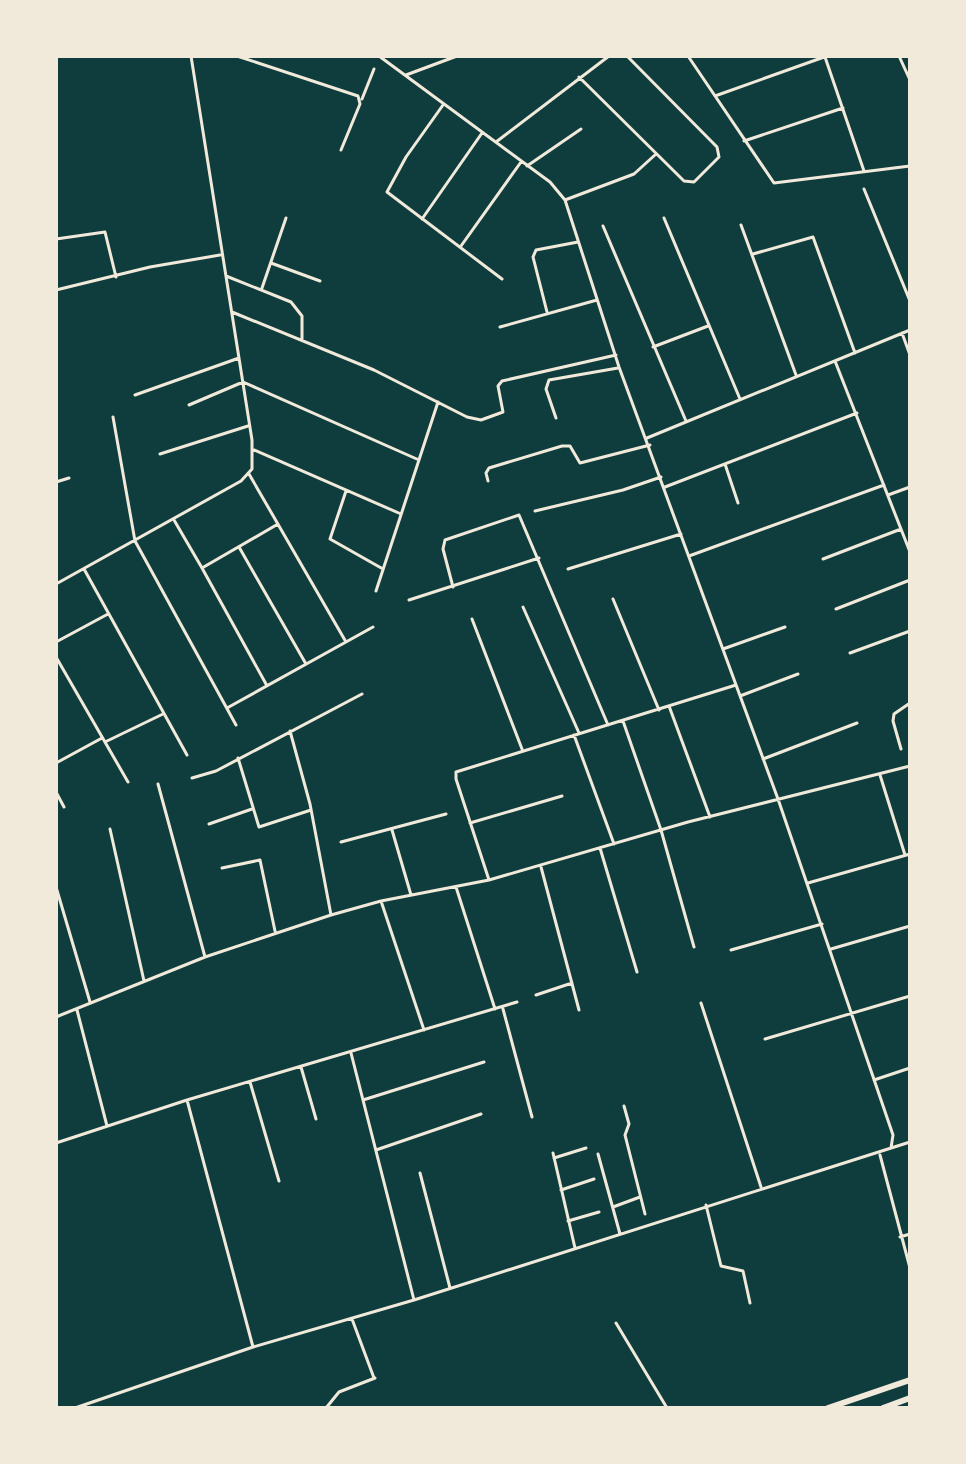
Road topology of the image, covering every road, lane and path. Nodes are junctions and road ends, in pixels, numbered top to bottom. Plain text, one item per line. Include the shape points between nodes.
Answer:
1 (191, 56) edge
2 (237, 56) edge
3 (379, 56) edge
4 (457, 56) edge
5 (609, 56) edge
6 (627, 56) edge
7 (688, 56) edge
8 (899, 56) edge
9 (824, 57) edge
10 (374, 69) dead end
11 (406, 75) junction
12 (579, 77) junction
13 (910, 80) edge
14 (715, 96) junction
15 (360, 104) junction
16 (443, 105) junction
17 (843, 108) junction
18 (581, 129) dead end
19 (482, 133) junction
20 (744, 141) junction
21 (496, 142) junction
22 (341, 150) dead end
23 (657, 153) junction
24 (521, 162) junction
25 (527, 166) junction
26 (910, 166) edge
27 (864, 172) junction
28 (864, 189) dead end
29 (565, 200) junction
30 (286, 218) dead end
31 (664, 218) dead end
32 (422, 219) junction
33 (741, 225) dead end
34 (603, 226) dead end
35 (56, 239) edge
36 (578, 242) junction
37 (461, 246) junction
38 (753, 254) junction
39 (220, 255) junction
40 (271, 263) junction
41 (224, 276) junction
42 (116, 277) junction
43 (502, 279) dead end
44 (320, 281) dead end
45 (262, 288) junction
46 (56, 290) edge
47 (597, 300) junction
48 (910, 301) edge
49 (232, 312) junction
50 (547, 312) junction
51 (708, 326) junction
52 (500, 327) dead end
53 (910, 330) edge
54 (902, 333) junction
55 (302, 340) junction
56 (653, 347) junction
57 (855, 353) junction
58 (616, 355) junction
59 (910, 355) edge
60 (239, 358) junction
61 (835, 361) junction
62 (619, 367) junction
63 (796, 376) junction
64 (243, 382) junction
65 (135, 395) dead end
66 (740, 399) junction
67 (438, 402) junction
68 (189, 405) dead end
69 (857, 413) junction
70 (113, 417) dead end
71 (556, 418) dead end
72 (686, 421) junction
73 (250, 426) junction
74 (647, 438) junction
75 (650, 445) junction
76 (252, 449) junction
77 (160, 454) dead end
78 (419, 460) junction
79 (725, 464) junction
80 (249, 474) junction
81 (661, 477) junction
82 (69, 478) dead end
83 (488, 481) dead end
84 (56, 482) edge
85 (884, 485) junction
86 (665, 487) junction
87 (910, 487) edge
88 (346, 491) junction
89 (888, 495) junction
90 (738, 503) dead end
91 (535, 511) dead end
92 (401, 514) junction
93 (174, 519) junction
94 (278, 524) junction
95 (901, 529) junction
96 (681, 534) junction
97 (135, 541) junction
98 (908, 543) edge
99 (239, 547) junction
100 (910, 552) edge
101 (689, 556) junction
102 (539, 558) junction
103 (823, 559) dead end
104 (202, 568) junction
105 (84, 569) junction
106 (383, 569) junction
107 (568, 569) dead end
108 (910, 580) edge
109 (56, 584) edge
110 (453, 587) junction
111 (376, 591) dead end
112 (613, 599) dead end
113 (409, 600) dead end
114 (523, 607) dead end
115 (836, 609) dead end
116 (108, 614) junction
117 (472, 619) dead end
118 (373, 627) dead end
119 (785, 627) dead end
120 (910, 631) edge
121 (56, 642) edge
122 (346, 642) junction
123 (723, 649) junction
124 (850, 653) dead end
125 (56, 657) edge
126 (306, 664) junction
127 (798, 674) dead end
128 (736, 685) junction
129 (267, 686) junction
130 (362, 694) dead end
131 (740, 696) junction
132 (910, 703) edge
133 (669, 706) junction
134 (227, 708) junction
135 (659, 710) junction
136 (164, 713) junction
137 (623, 721) junction
138 (857, 723) dead end
139 (236, 725) dead end
140 (608, 725) junction
141 (289, 730) junction
142 (577, 734) junction
143 (104, 740) junction
144 (522, 749) junction
145 (901, 749) dead end
146 (187, 755) dead end
147 (238, 758) junction
148 (763, 759) junction
149 (56, 763) edge
150 (910, 766) edge
151 (880, 774) junction
152 (192, 778) dead end
153 (128, 782) dead end
154 (158, 784) dead end
155 (56, 792) edge
156 (562, 796) dead end
157 (778, 799) junction
158 (64, 807) dead end
159 (252, 809) junction
160 (311, 810) junction
161 (446, 814) dead end
162 (710, 817) junction
163 (470, 823) junction
164 (209, 824) dead end
165 (110, 829) dead end
166 (392, 830) junction
167 (661, 830) junction
168 (341, 842) dead end
169 (614, 844) junction
170 (600, 848) junction
171 (907, 854) edge
172 (540, 865) junction
173 (222, 868) dead end
174 (489, 880) junction
175 (808, 883) junction
176 (56, 887) edge
177 (456, 887) junction
178 (411, 895) junction
179 (381, 901) junction
180 (331, 915) junction
181 (822, 924) junction
182 (910, 926) edge
183 (275, 932) junction
184 (694, 947) dead end
185 (831, 949) junction
186 (731, 950) dead end
187 (205, 957) junction
188 (637, 972) dead end
189 (145, 982) junction
190 (572, 983) junction
191 (536, 995) dead end
192 (910, 996) edge
193 (517, 1002) dead end
194 (90, 1003) junction
195 (701, 1003) dead end
196 (502, 1008) junction
197 (76, 1009) junction
198 (495, 1010) junction
199 (579, 1010) dead end
200 (850, 1013) junction
201 (56, 1017) edge
202 (424, 1031) junction
203 (765, 1039) dead end
204 (351, 1053) junction
205 (484, 1062) dead end
206 (301, 1067) junction
207 (910, 1068) edge
208 (874, 1080) junction
209 (250, 1082) junction
210 (187, 1100) junction
211 (363, 1100) junction
212 (624, 1106) dead end
213 (481, 1114) dead end
214 (532, 1117) dead end
215 (316, 1119) dead end
216 (107, 1126) junction
217 (910, 1142) edge
218 (56, 1143) edge
219 (586, 1148) dead end
220 (891, 1148) junction
221 (376, 1150) junction
222 (598, 1154) dead end
223 (880, 1155) junction
224 (420, 1173) dead end
225 (594, 1179) dead end
226 (279, 1181) dead end
227 (761, 1187) junction
228 (561, 1190) junction
229 (640, 1197) junction
230 (706, 1205) junction
231 (613, 1207) junction
232 (599, 1212) dead end
233 (645, 1214) dead end
234 (568, 1221) junction
235 (620, 1234) junction
236 (910, 1234) edge
237 (900, 1237) junction
238 (575, 1248) junction
239 (910, 1268) edge
240 (450, 1288) junction
241 (414, 1300) junction
242 (750, 1303) dead end
243 (352, 1319) junction
244 (616, 1323) dead end
245 (253, 1347) junction
246 (910, 1380) edge
247 (910, 1398) edge
248 (837, 1406) edge
249 (75, 1408) edge
250 (326, 1408) edge
251 (667, 1408) edge
252 (828, 1408) edge
253 (883, 1408) edge

1 - 39 street
2 - 15 street via 355,95
3 - 11 street
4 - 11 street
5 - 12 street
6 - 23 street via 720,153 689,183
7 - 14 street
8 - 13 street
9 - 14 street
9 - 17 street
10 - 15 street
11 - 16 street
12 - 21 street
12 - 23 street
14 - 20 street
15 - 22 street
16 - 19 street
16 - 32 street via 387,188
17 - 20 street
17 - 27 street
18 - 25 street
19 - 21 street
19 - 32 street
20 - 27 street via 774,183
21 - 24 street
23 - 29 street via 634,174
24 - 25 street
24 - 37 street
25 - 29 street
26 - 27 street
28 - 48 street
29 - 36 street
30 - 40 street
31 - 51 street
32 - 37 street
33 - 38 street
34 - 56 street
35 - 42 street via 105,232
36 - 47 street
36 - 50 street via 536,250 533,257
37 - 43 street
38 - 57 street via 813,237
38 - 63 street
39 - 41 street
39 - 42 street
40 - 44 street
40 - 45 street
41 - 45 street
41 - 49 street
42 - 46 street
45 - 55 street via 295,306 302,316
47 - 50 street
47 - 58 street
49 - 55 street
49 - 60 street
50 - 52 street
51 - 56 street
51 - 66 street
53 - 54 street
54 - 57 street
54 - 59 street
55 - 67 street
56 - 72 street
57 - 61 street
58 - 62 street
58 - 67 street via 502,381 501,416 467,417
60 - 64 street
60 - 65 street
61 - 63 street
61 - 69 street
62 - 71 street via 549,380 546,389
62 - 74 street
63 - 66 street
64 - 68 street
64 - 73 street
64 - 78 street
66 - 72 street
67 - 78 street
69 - 79 street
69 - 85 street
70 - 97 street
72 - 74 street
73 - 76 street
73 - 77 street
74 - 75 street
75 - 81 street
75 - 83 street via 580,463 570,446 562,446 489,468
76 - 80 street
76 - 88 street
78 - 92 street
79 - 86 street
79 - 90 street
80 - 93 street
80 - 94 street
81 - 86 street
81 - 91 street
82 - 84 street
85 - 89 street
85 - 101 street
86 - 96 street
87 - 89 street
88 - 92 street
88 - 106 street via 330,539
89 - 95 street
92 - 106 street
93 - 97 street
93 - 104 street
94 - 99 street
94 - 122 street
95 - 98 street
95 - 103 street
96 - 101 street
96 - 107 street
97 - 105 street
97 - 134 street
98 - 100 street
99 - 104 street
99 - 126 street
101 - 123 street
102 - 110 street
102 - 110 street via 519,515 464,531 445,540 443,549
102 - 140 street
104 - 129 street
105 - 109 street
105 - 116 street
106 - 111 street
108 - 115 street
110 - 113 street
112 - 135 street
114 - 142 street
116 - 121 street
116 - 136 street
117 - 144 street
118 - 122 street
119 - 123 street
120 - 124 street
122 - 126 street
123 - 128 street
125 - 143 street
126 - 129 street
127 - 131 street
128 - 131 street
128 - 133 street
129 - 134 street
130 - 141 street
131 - 148 street
132 - 145 street via 893,721
133 - 135 street
133 - 162 street
134 - 139 street
135 - 137 street
136 - 143 street
136 - 146 street
137 - 140 street
137 - 167 street
138 - 148 street
140 - 142 street
141 - 147 street
141 - 160 street
142 - 144 street
142 - 169 street
143 - 149 street
143 - 153 street
144 - 163 street via 456,772
147 - 152 street
147 - 159 street
148 - 157 street
150 - 151 street
151 - 157 street
151 - 171 street
154 - 187 street
155 - 158 street
156 - 163 street
157 - 162 street
157 - 175 street
159 - 160 street via 259,827
159 - 164 street
160 - 180 street
161 - 166 street
162 - 167 street
163 - 174 street
165 - 189 street
166 - 168 street
166 - 178 street
167 - 169 street
167 - 184 street
169 - 170 street
170 - 172 street
170 - 188 street
171 - 175 street
172 - 174 street
172 - 190 street
173 - 183 street via 260,860
174 - 177 street
175 - 181 street
176 - 194 street
177 - 178 street
177 - 198 street
178 - 179 street
179 - 180 street
179 - 202 street
180 - 183 street
181 - 185 street
181 - 186 street
182 - 185 street
183 - 187 street
185 - 200 street
187 - 189 street
189 - 194 street
190 - 191 street
190 - 199 street
192 - 200 street
193 - 196 street
194 - 197 street
195 - 227 street
196 - 198 street
196 - 214 street
197 - 201 street
197 - 216 street
198 - 202 street
200 - 203 street
200 - 208 street
202 - 204 street
204 - 206 street
204 - 211 street
205 - 211 street
206 - 209 street
206 - 215 street
207 - 208 street
208 - 220 street via 893,1135
209 - 210 street
209 - 226 street
210 - 216 street
210 - 245 street
211 - 221 street
212 - 229 street via 629,1124 625,1135
213 - 221 street
216 - 218 street
217 - 220 street
219 - 228 street via 554,1156
220 - 223 street
221 - 241 street
222 - 231 street
223 - 227 street
223 - 237 street
224 - 240 street
225 - 228 street
227 - 230 street
228 - 234 street
229 - 231 street
229 - 233 street
230 - 235 street
230 - 242 street via 721,1266 743,1271
231 - 235 street
232 - 234 street
234 - 238 street
235 - 238 street
236 - 237 street
237 - 239 street
238 - 240 street
240 - 241 street
241 - 243 street
243 - 245 street
243 - 250 street via 375,1378 339,1392
244 - 251 street
245 - 249 street
246 - 248 highway
247 - 253 highway
248 - 252 highway

